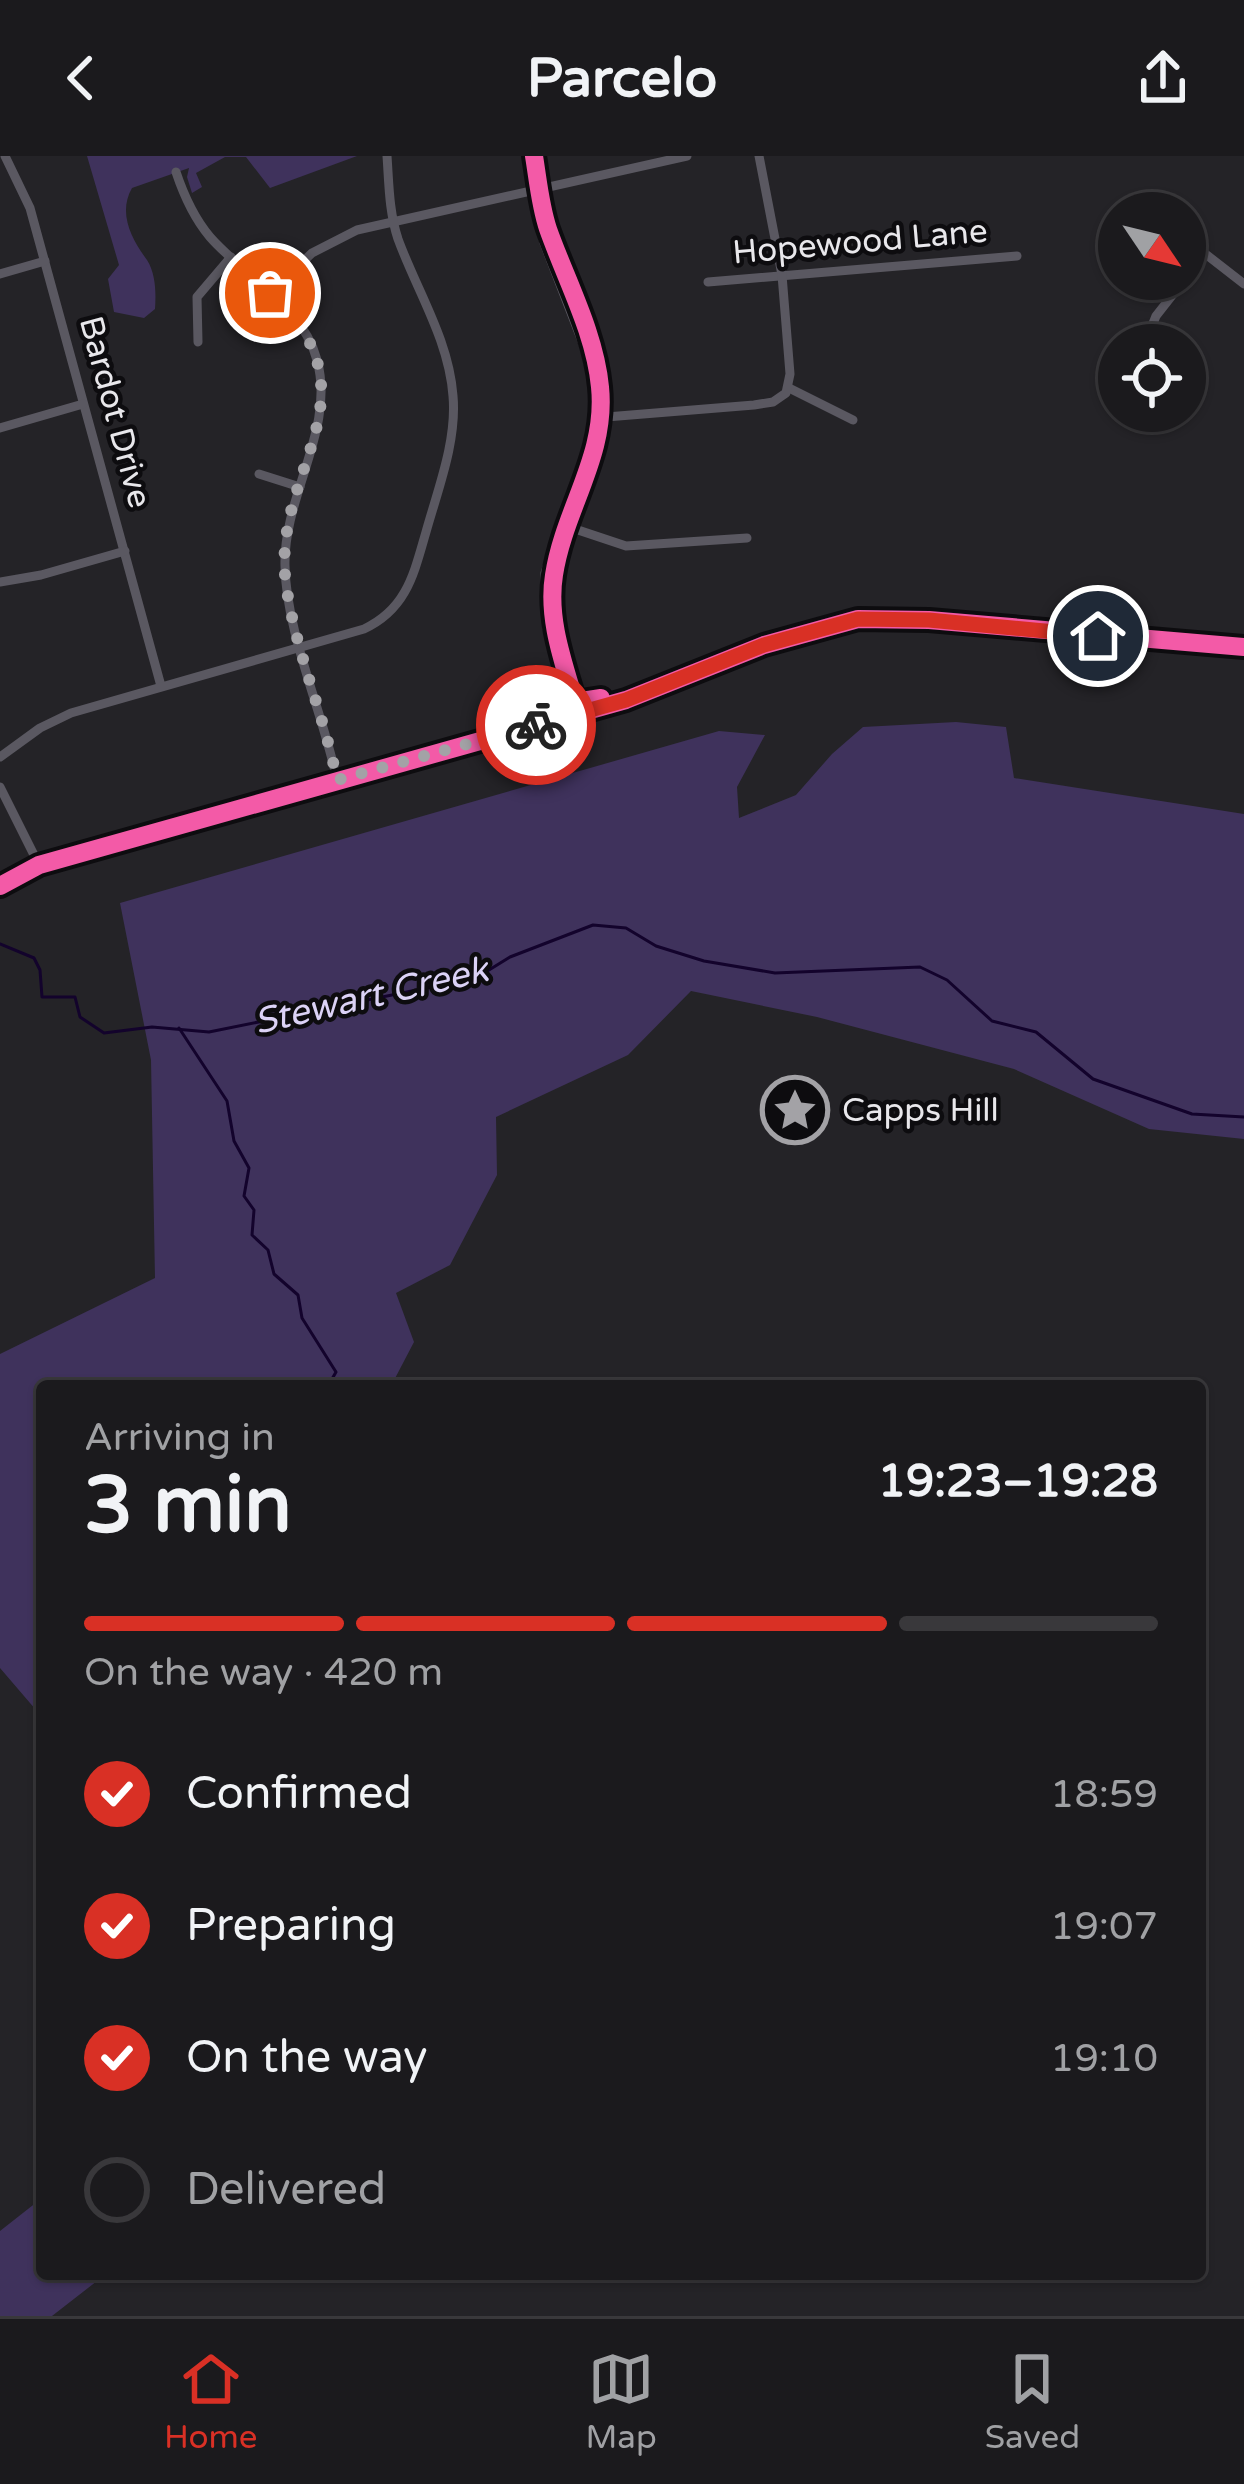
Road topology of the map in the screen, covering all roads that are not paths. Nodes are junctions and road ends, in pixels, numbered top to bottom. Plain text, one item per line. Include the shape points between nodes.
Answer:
1 (5, 156) edge
2 (387, 156) edge
3 (526, 156) edge
4 (759, 156) edge
5 (681, 157) edge
6 (176, 172) dead end
7 (531, 190) junction
8 (393, 221) junction
9 (1206, 255) edge
10 (1017, 256) dead end
11 (231, 257) junction
12 (45, 261) junction
13 (0, 274) edge
14 (782, 275) junction
15 (708, 282) dead end
16 (1244, 284) edge
17 (270, 293) junction
18 (198, 343) dead end
19 (789, 388) junction
20 (83, 404) junction
21 (594, 418) junction
22 (853, 420) dead end
23 (0, 428) edge
24 (259, 474) dead end
25 (300, 487) junction
26 (560, 524) junction
27 (747, 538) dead end
28 (124, 551) junction
29 (0, 582) edge
30 (1244, 647) edge
31 (302, 648) junction
32 (161, 686) junction
33 (570, 716) junction
34 (0, 757) edge
35 (337, 780) junction
36 (0, 787) edge
37 (39, 865) junction
38 (0, 886) edge

1 - 12 street, Bardot Drive
2 - 8 street
3 - 7 street
4 - 14 street
5 - 7 street
6 - 11 street via 194,213
7 - 8 street
7 - 21 street via 589,361
8 - 17 street via 321,247
8 - 31 street via 450,369 447,453 403,599 378,622
9 - 16 street
10 - 14 street, Hopewood Lane
11 - 17 street
11 - 18 street via 197,297
12 - 13 street
12 - 20 street, Bardot Drive
14 - 15 street, Hopewood Lane
14 - 19 street
17 - 25 street via 308,337 321,378
19 - 21 street via 764,404
19 - 22 street
20 - 23 street
20 - 28 street, Bardot Drive
21 - 26 street
24 - 25 street
25 - 31 street via 284,562
26 - 27 street via 626,545
26 - 33 street via 545,573 545,615
28 - 29 street
28 - 32 street, Bardot Drive
30 - 33 street via 858,619
31 - 32 street
31 - 35 street
32 - 34 street via 71,713
33 - 35 street
35 - 37 street
36 - 37 street
37 - 38 street

